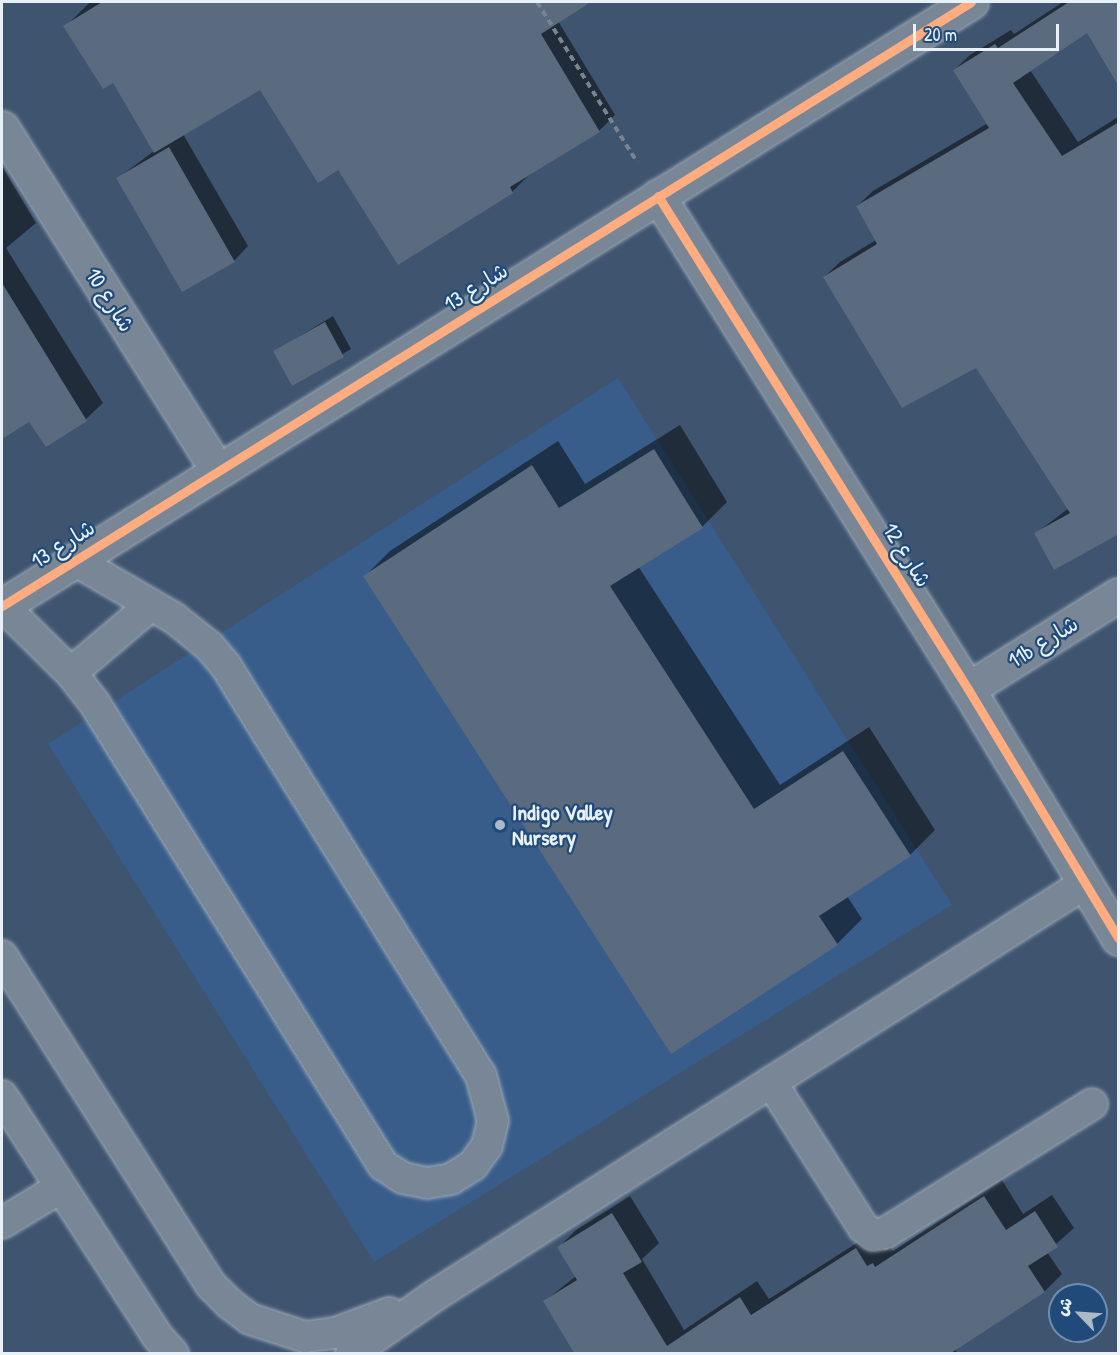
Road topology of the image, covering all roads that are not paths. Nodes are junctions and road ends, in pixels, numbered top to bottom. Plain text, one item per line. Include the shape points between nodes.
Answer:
1 (971, 2) edge
2 (2, 128) edge
3 (658, 196) junction
4 (218, 471) junction
5 (74, 560) junction
6 (1119, 596) edge
7 (2, 606) edge
8 (150, 606) junction
9 (70, 673) junction
10 (968, 689) junction
11 (1084, 884) junction
12 (1119, 938) edge
13 (2, 956) edge
14 (771, 1082) junction
15 (2, 1096) edge
16 (1092, 1104) dead end
17 (60, 1188) junction
18 (2, 1224) edge
19 (437, 1294) junction
20 (173, 1353) edge
21 (351, 1353) edge

1 - 3 street, شارع 13
2 - 4 street, شارع 10
3 - 4 street, شارع 13
3 - 10 street, شارع 12
4 - 5 street, شارع 13
5 - 7 street, شارع 13
5 - 8 lane
6 - 10 street, 11b شارع
7 - 9 lane
8 - 9 lane
8 - 9 lane via 193,632 226,666 481,1076 494,1121 487,1146 473,1165 452,1179 428,1183 403,1178 383,1165 95,704
10 - 11 street, شارع 12
11 - 12 street, شارع 12
11 - 14 lane
13 - 19 lane via 211,1285 230,1304 250,1319 305,1337 335,1333
14 - 16 lane via 862,1227 873,1235 885,1233
14 - 19 lane
15 - 17 lane
17 - 18 lane
17 - 20 lane via 157,1336
19 - 21 lane

